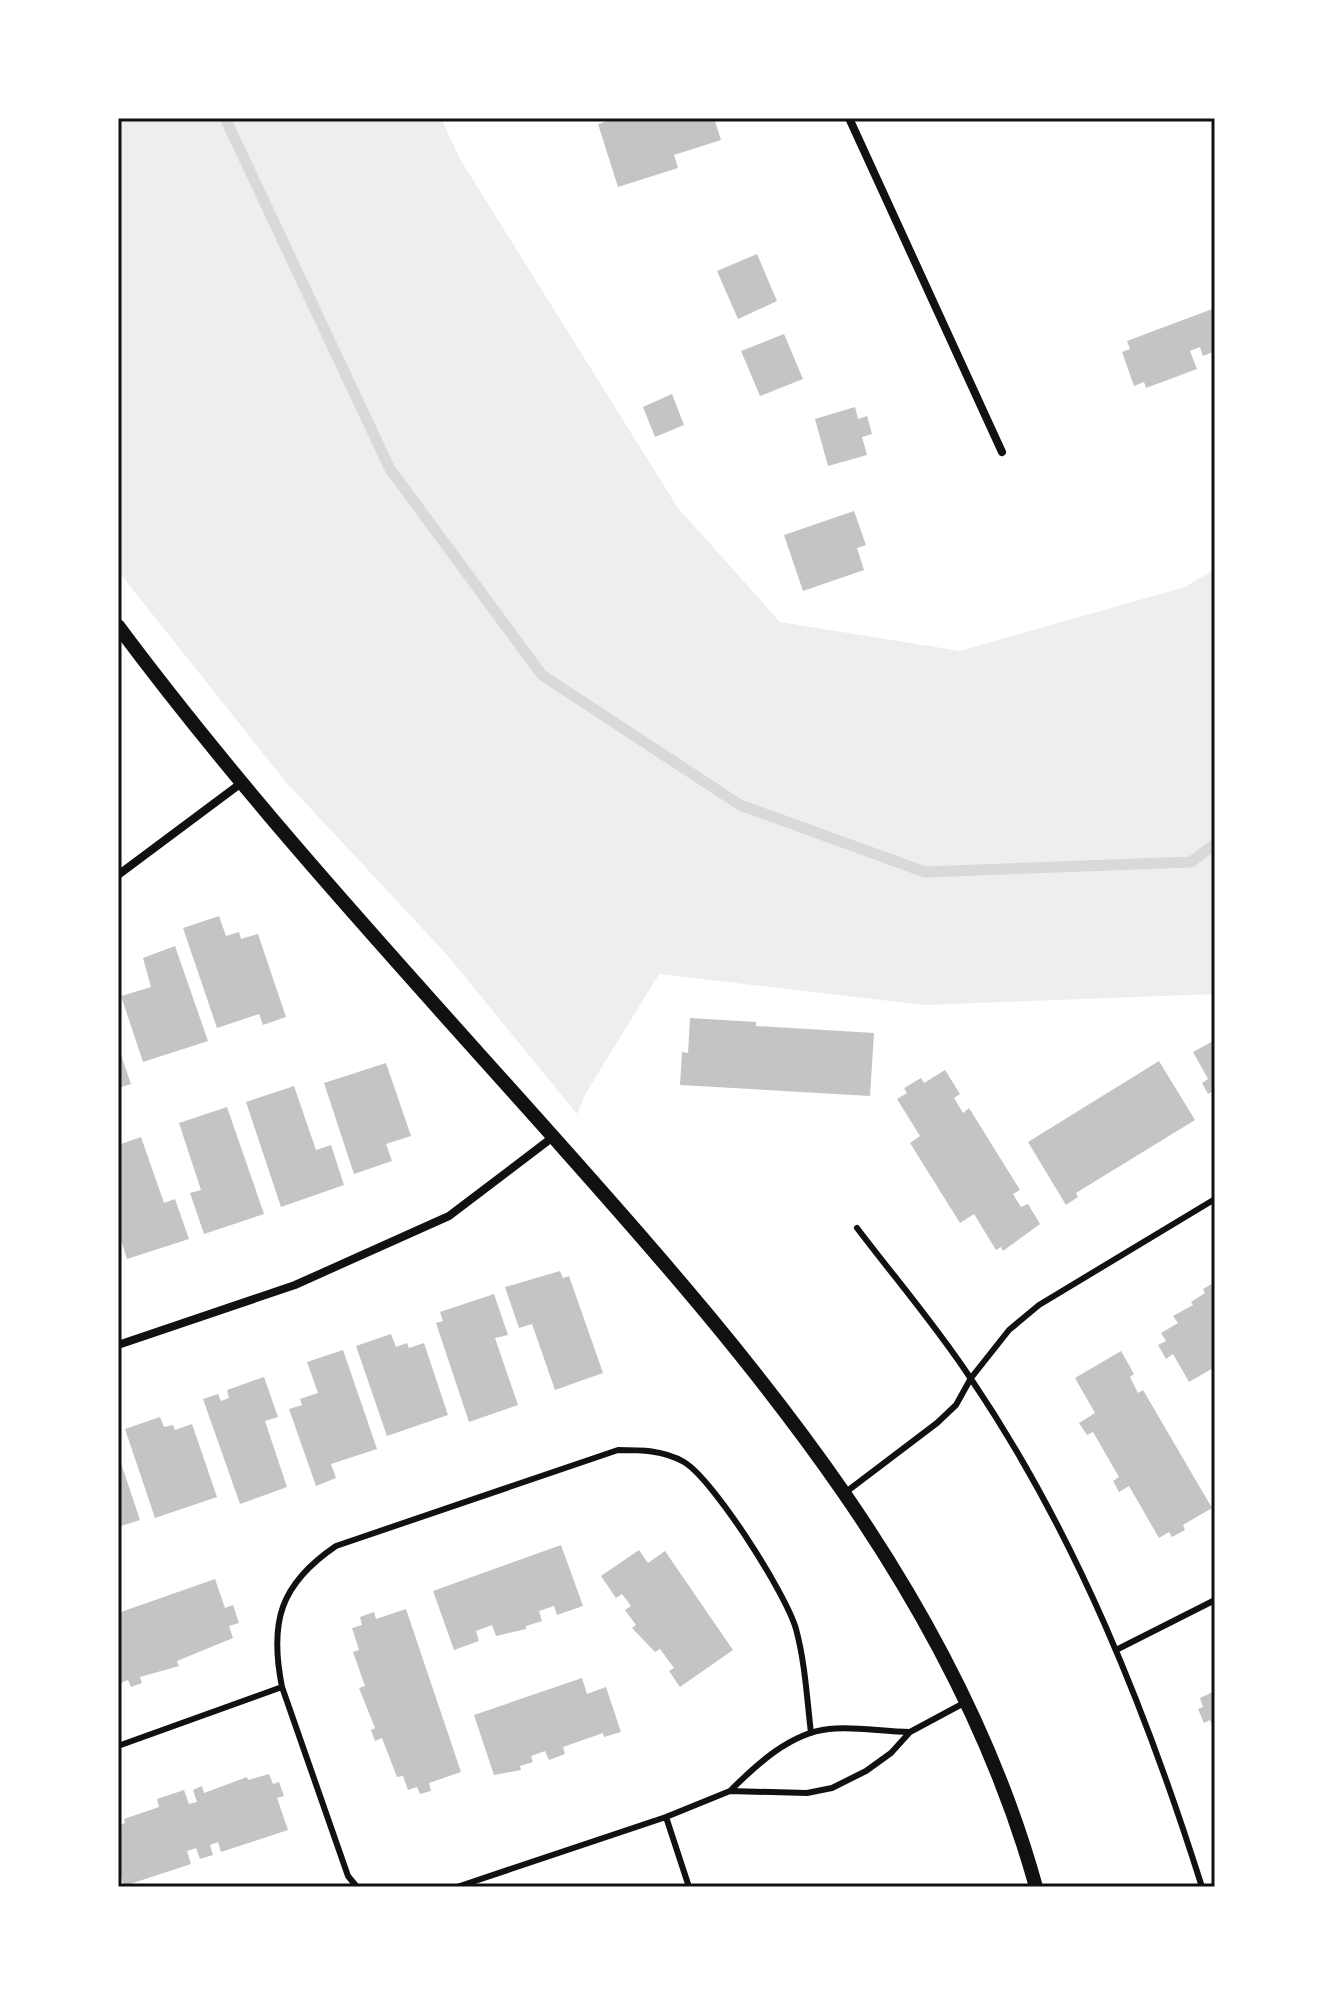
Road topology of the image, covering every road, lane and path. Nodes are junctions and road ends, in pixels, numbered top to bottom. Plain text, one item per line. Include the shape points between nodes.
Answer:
1 (849, 118) edge
2 (1002, 452) dead end
3 (118, 626) edge
4 (240, 784) junction
5 (118, 875) edge
6 (553, 1137) junction
7 (1215, 1199) edge
8 (857, 1228) dead end
9 (118, 1345) edge
10 (971, 1378) junction
11 (846, 1492) junction
12 (1215, 1600) edge
13 (1118, 1649) junction
14 (282, 1687) junction
15 (966, 1701) junction
16 (910, 1732) junction
17 (811, 1733) junction
18 (118, 1746) edge
19 (730, 1791) junction
20 (666, 1817) junction
21 (357, 1887) edge
22 (457, 1887) edge
23 (689, 1887) edge
24 (1036, 1887) edge
25 (1202, 1887) edge

1 - 2 street
3 - 4 street
4 - 5 street
4 - 6 street
6 - 9 street via 449,1216 295,1285
6 - 11 street via 763,1379
7 - 10 lane via 1039,1305 1009,1330
8 - 10 lane
10 - 11 lane via 956,1405 937,1423
10 - 13 lane via 1027,1471
11 - 15 street via 915,1602
12 - 13 lane
13 - 25 lane via 1166,1772
14 - 17 lane via 275,1651 285,1599 303,1571 336,1546 618,1450 643,1449 666,1454 700,1476 779,1587 797,1632
14 - 18 lane
14 - 21 lane via 348,1876
15 - 16 lane
15 - 24 street
16 - 17 lane
16 - 19 lane via 879,1762 832,1788 807,1793
17 - 19 lane via 768,1757
19 - 20 lane
20 - 22 lane
20 - 23 lane

